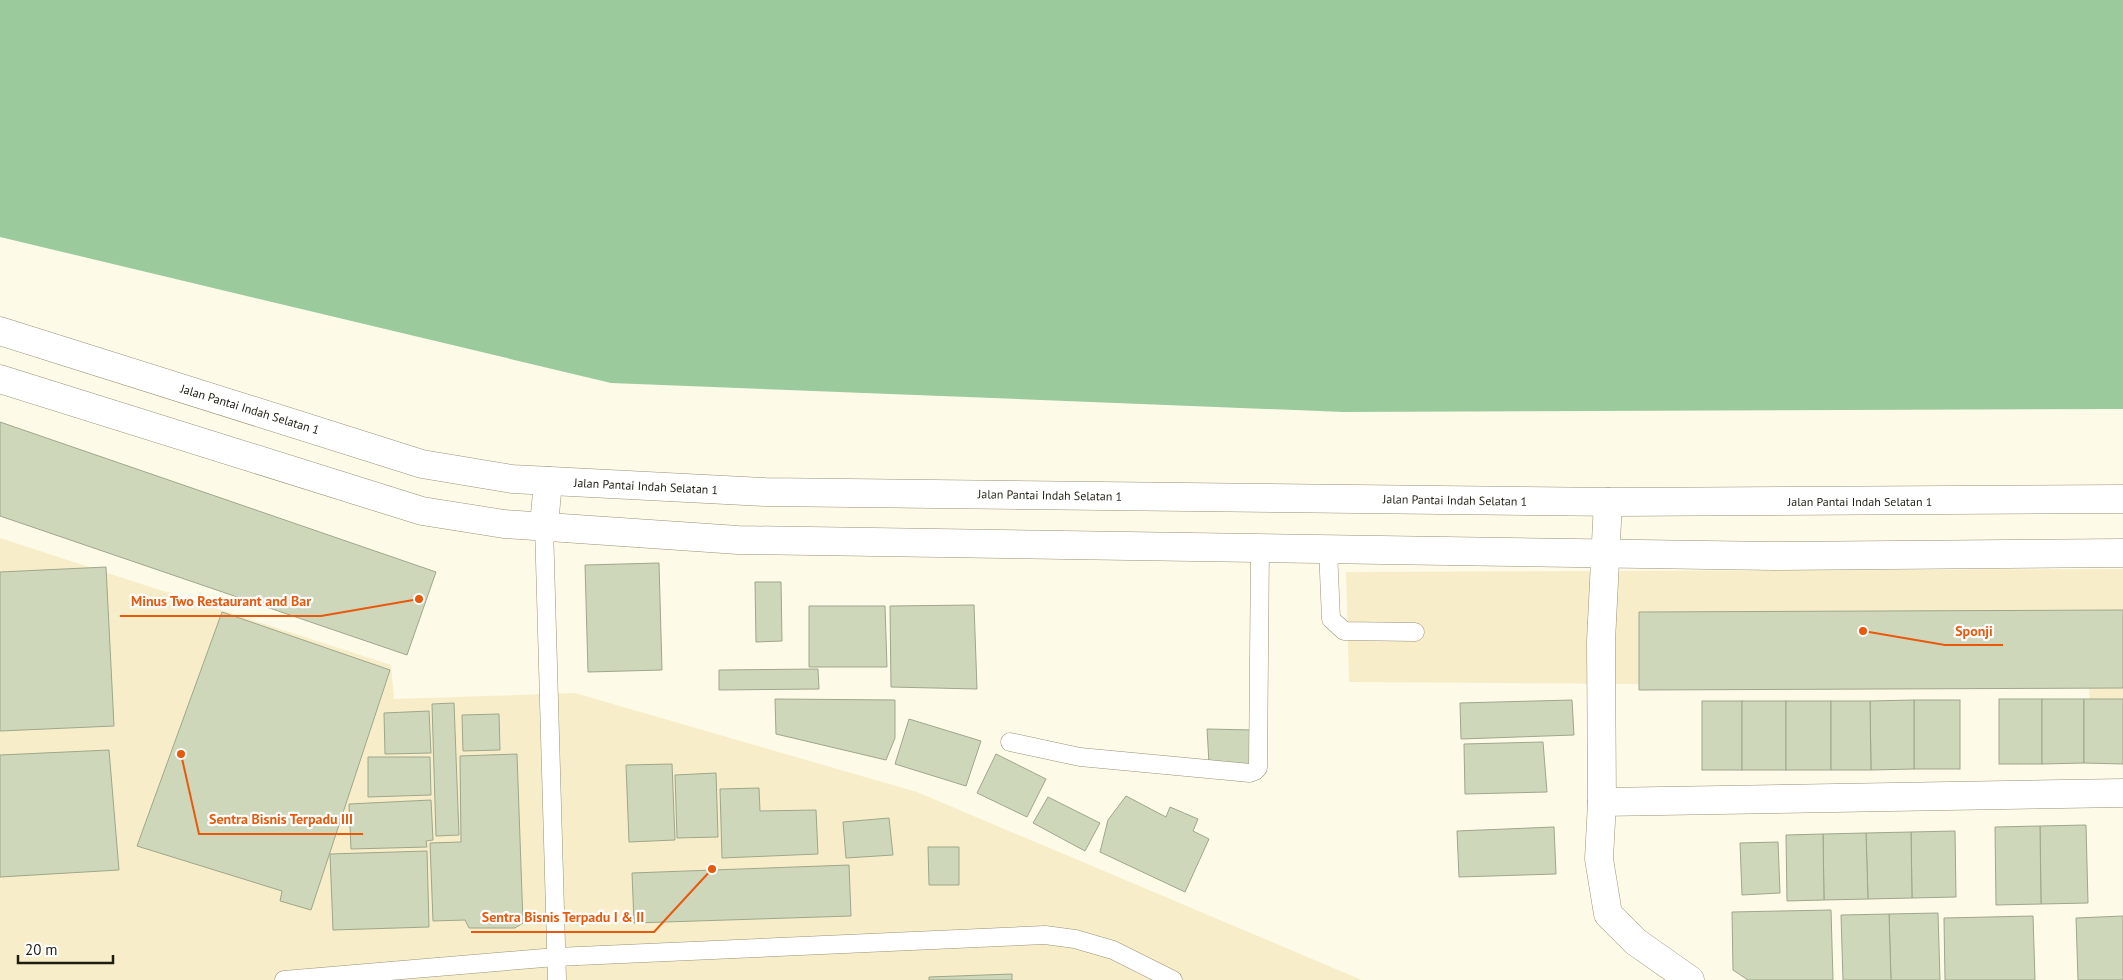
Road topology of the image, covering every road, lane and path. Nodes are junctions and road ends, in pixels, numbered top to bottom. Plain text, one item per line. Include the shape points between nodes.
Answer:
1 (0, 331) edge
2 (0, 379) edge
3 (548, 481) junction
4 (2123, 499) edge
5 (1608, 502) junction
6 (544, 526) junction
7 (1260, 548) junction
8 (1328, 549) junction
9 (2123, 553) edge
10 (1605, 554) junction
11 (1415, 632) dead end
12 (1010, 742) dead end
13 (2123, 793) edge
14 (1602, 802) junction
15 (556, 957) junction
16 (284, 980) edge
17 (557, 980) edge
18 (1172, 980) edge
19 (1690, 980) edge

1 - 3 street, Jalan Pantai Indah Selatan 1 via 422,464 512,479
2 - 6 street via 422,511 504,524
3 - 5 street, Jalan Pantai Indah Selatan 1 via 765,492
3 - 6 street
4 - 5 street, Jalan Pantai Indah Selatan 1
5 - 10 street
6 - 7 street via 738,540
6 - 15 lane
7 - 8 street
7 - 12 lane via 1258,768 1255,771 1080,757
8 - 10 street
8 - 11 lane via 1331,619 1336,625 1344,631
9 - 10 street
10 - 14 street via 1601,641
13 - 14 street
14 - 19 street via 1599,859 1608,914 1636,942
15 - 16 lane
15 - 17 lane
15 - 18 lane via 1045,936 1075,939 1113,950

